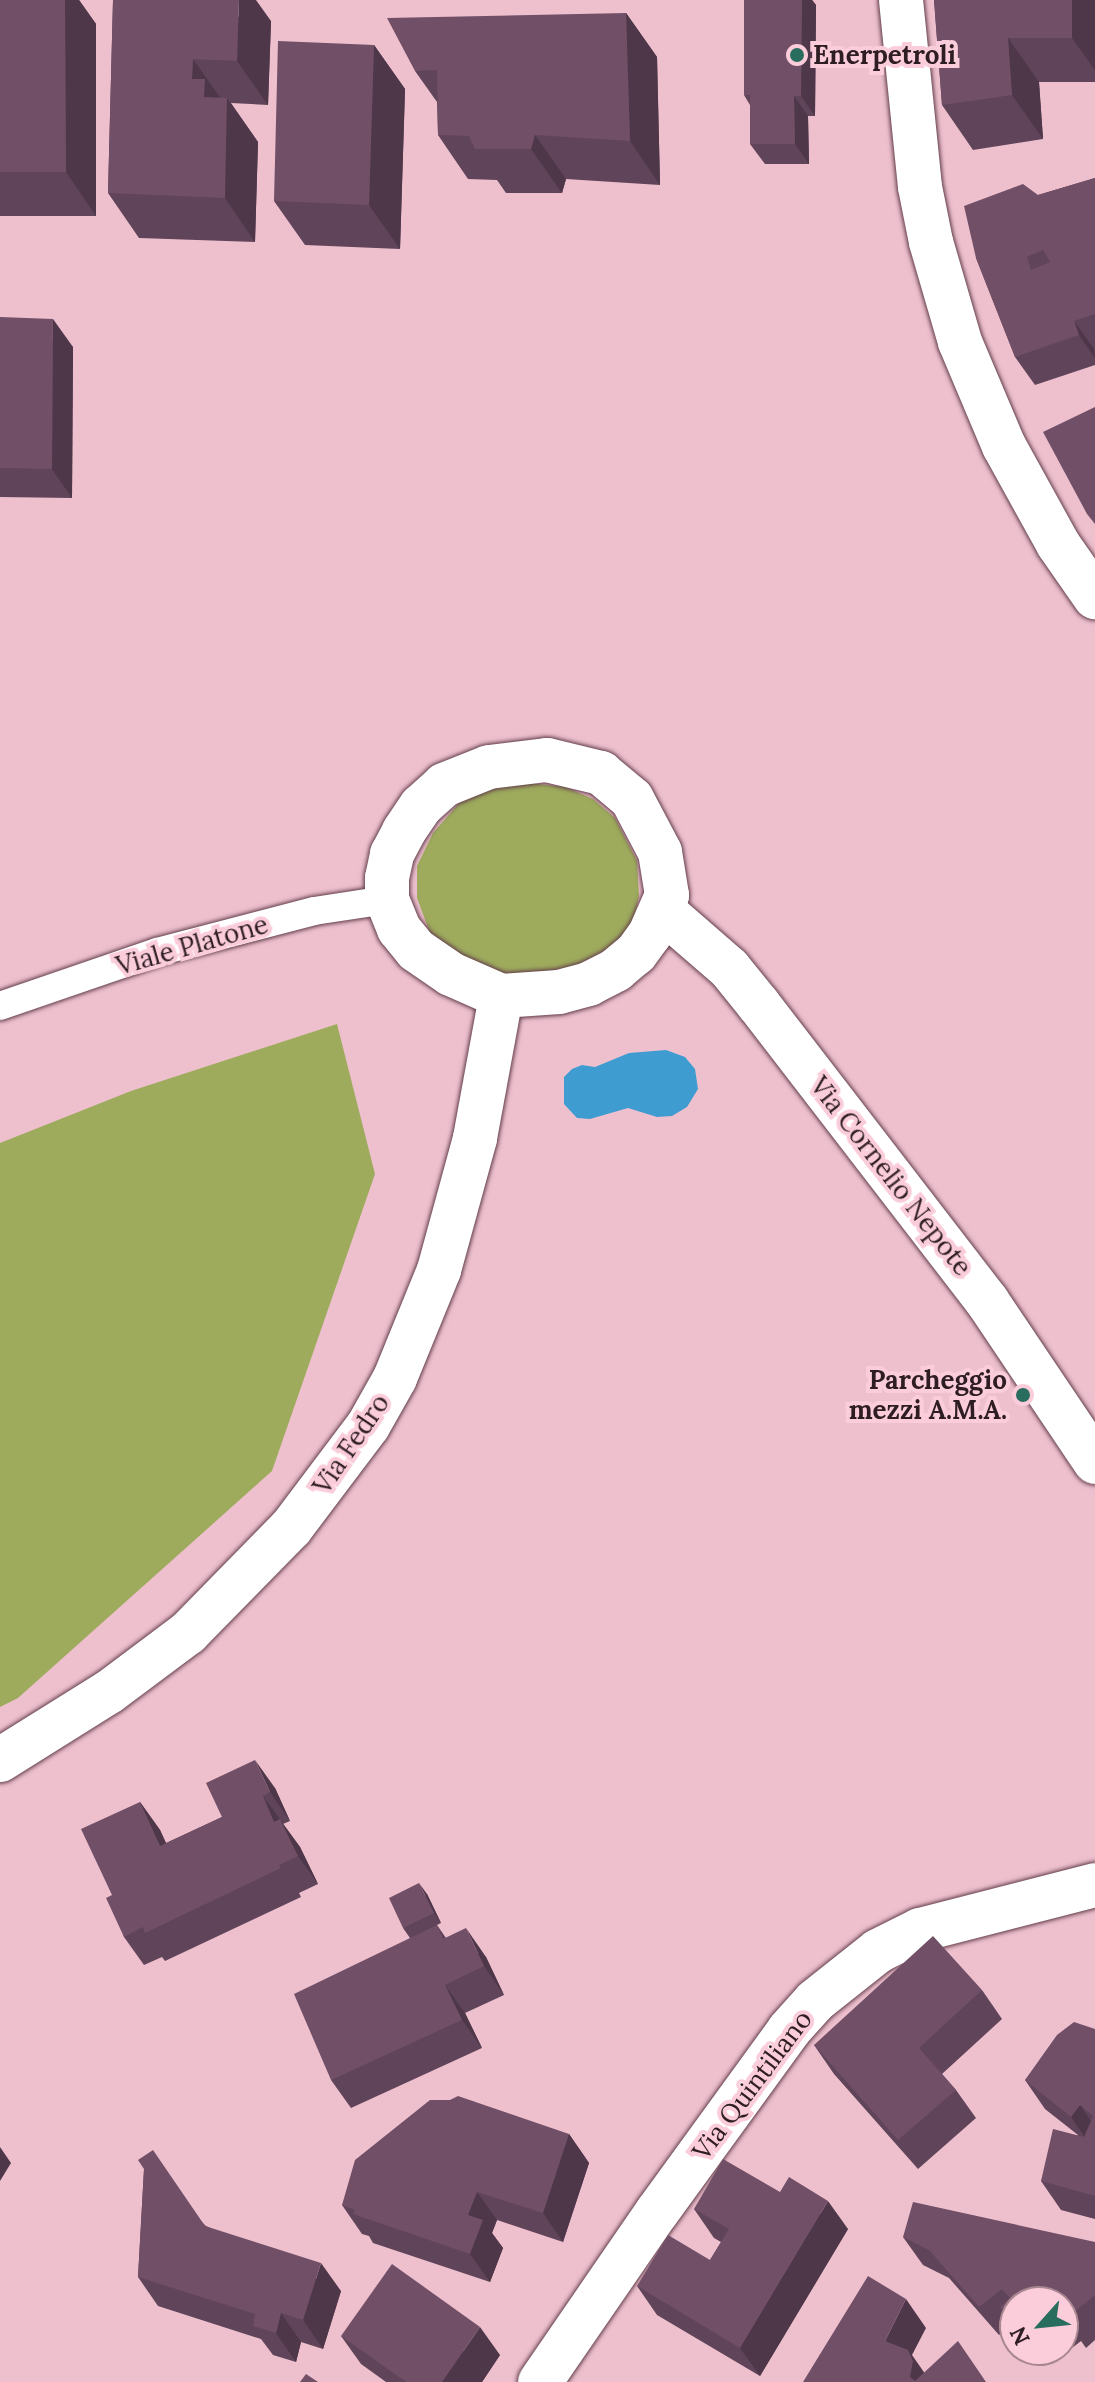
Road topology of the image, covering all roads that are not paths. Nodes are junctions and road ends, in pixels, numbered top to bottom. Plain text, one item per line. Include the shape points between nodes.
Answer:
1 (901, 0) edge
2 (1095, 597) edge
3 (387, 900) junction
4 (662, 910) junction
5 (501, 996) junction
6 (0, 1006) edge
7 (1095, 1462) edge
8 (0, 1760) edge
9 (1095, 1885) edge
10 (540, 2382) edge

1 - 2 street via 920,187 960,342 1004,446 1058,544
3 - 4 street via 392,854 421,806 444,785 489,767 547,760 601,773 632,799 660,852 667,895
3 - 5 street via 399,929 416,950 451,974
3 - 6 lane, Viale Platone via 314,911 157,952
4 - 5 street via 636,953 616,970 559,992
4 - 7 street, Via Cornelio Nepote via 729,968 769,1017 987,1301
5 - 8 street, Via Fedro via 475,1138 439,1270 395,1378 368,1426 291,1528 188,1633 109,1692
9 - 10 street, Via Quintiliano via 920,1930 842,1977 789,2030

